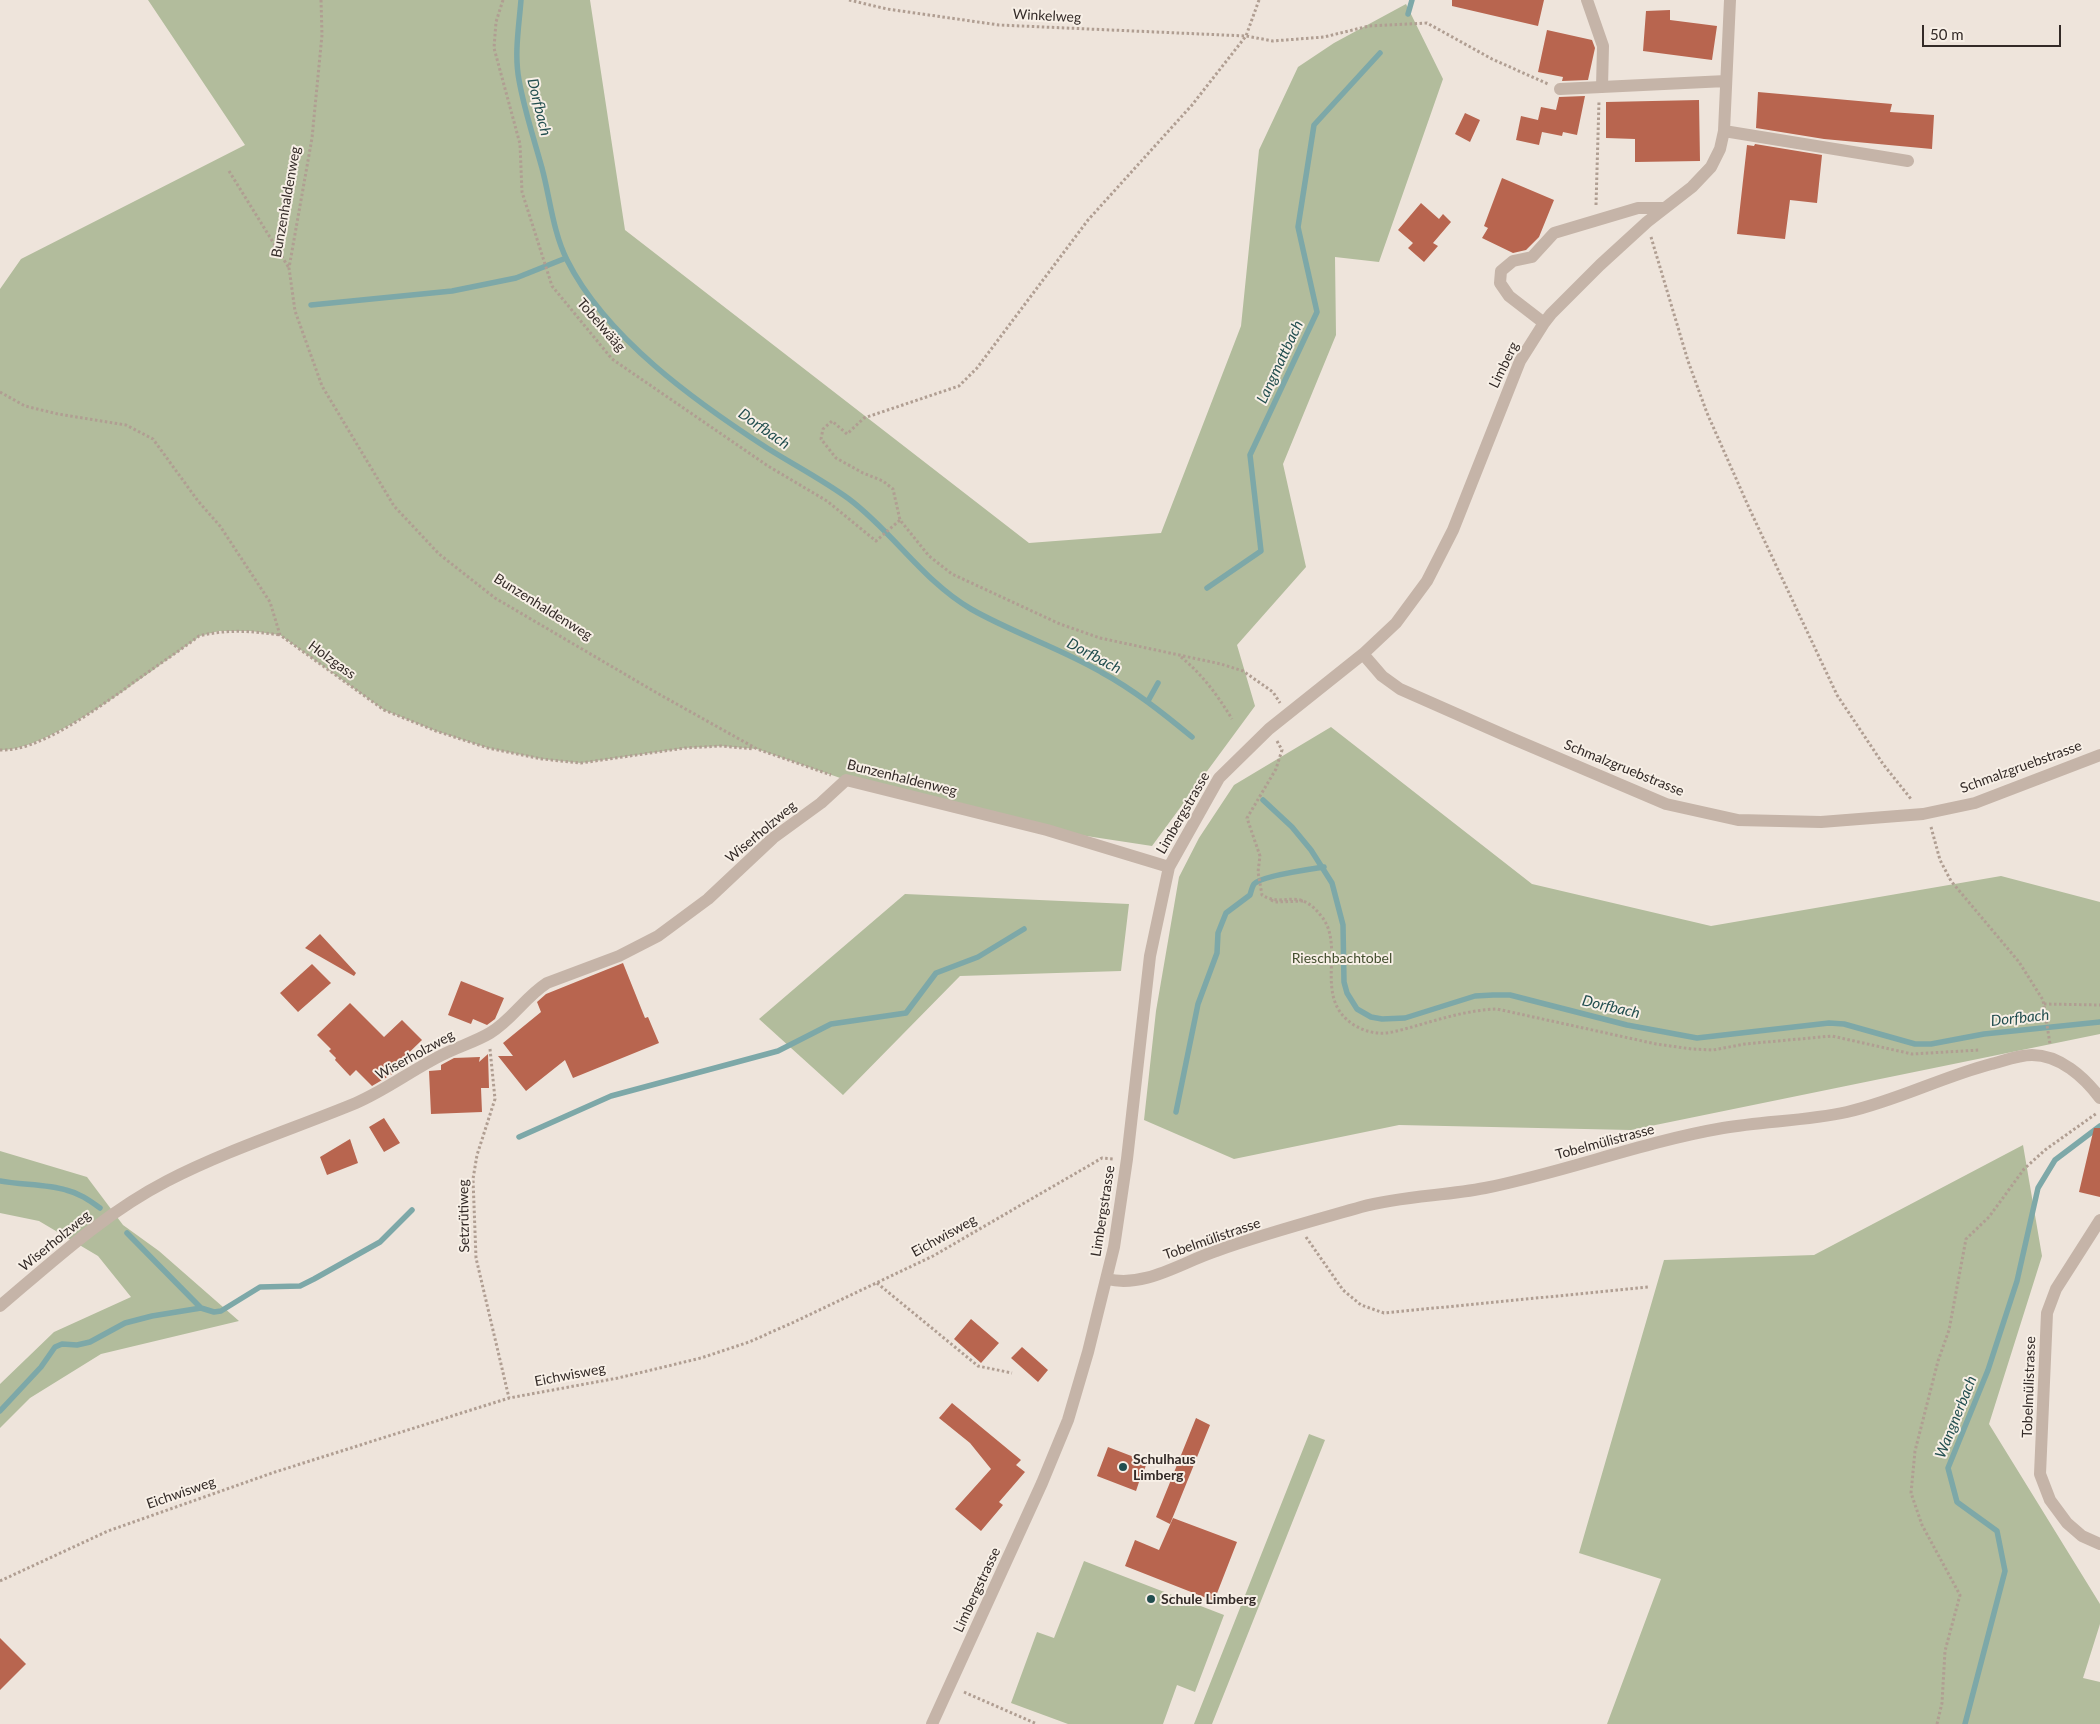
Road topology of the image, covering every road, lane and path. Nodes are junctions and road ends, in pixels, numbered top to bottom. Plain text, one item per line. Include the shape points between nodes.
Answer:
1 (321, 0) edge
2 (503, 0) edge
3 (849, 0) edge
4 (1259, 0) edge
5 (1587, 0) edge
6 (1730, 0) edge
7 (1246, 36) junction
8 (1726, 81) junction
9 (1601, 87) junction
10 (1560, 89) joint
11 (1724, 131) junction
12 (1908, 161) dead end
13 (229, 171) dead end
14 (1665, 208) junction
15 (1596, 220) junction
16 (1647, 222) junction
17 (289, 268) junction
18 (1544, 323) junction
19 (0, 392) edge
20 (900, 520) junction
21 (280, 635) junction
22 (1363, 654) junction
23 (1179, 656) junction
24 (1286, 714) junction
25 (1232, 720) dead end
26 (1269, 729) junction
27 (757, 749) junction
28 (0, 750) edge
29 (2100, 755) edge
30 (846, 780) junction
31 (1923, 814) junction
32 (1169, 867) junction
33 (2044, 1004) junction
34 (2100, 1006) edge
35 (488, 1034) junction
36 (2049, 1040) dead end
37 (2006, 1060) junction
38 (2100, 1098) edge
39 (2100, 1111) edge
40 (1127, 1159) junction
41 (2100, 1220) edge
42 (1300, 1225) junction
43 (1107, 1279) junction
44 (877, 1283) junction
45 (1649, 1287) dead end
46 (0, 1306) edge
47 (1012, 1373) dead end
48 (509, 1398) junction
49 (2100, 1544) edge
50 (0, 1581) edge
51 (949, 1686) junction
52 (932, 1724) edge
53 (1037, 1724) edge
54 (1937, 1724) edge

1 - 17 path, Bunzenhaldenweg via 322,35 312,138
2 - 20 path, Tobelwääg via 496,22 494,48 520,144 522,192 552,286 612,359 768,466 827,502 876,541
3 - 7 path, Winkelweg via 887,9 999,25
4 - 7 path
5 - 9 street via 1603,46
6 - 8 street, Limberg
7 - 10 path, Winkelweg via 1273,41 1324,37 1369,26 1427,23 1492,59
7 - 20 path via 1192,105 1088,220 977,368 959,386 864,418 847,434 832,421 823,430 821,439 836,458 893,489
8 - 9 street
8 - 11 street, Limberg
9 - 10 street
9 - 15 path
11 - 12 street
11 - 14 street, Limberg via 1720,149 1710,167 1692,187
13 - 17 path
14 - 15 street via 1638,208
14 - 16 street, Limberg
15 - 18 street via 1554,233 1532,257 1513,261 1501,271 1500,283 1509,296
16 - 18 street, Limberg
16 - 31 path via 1688,361 1750,510 1837,695 1883,764
17 - 27 path, Bunzenhaldenweg via 295,311 322,386 394,506 440,554 495,598
18 - 22 street, Limberg via 1520,361 1453,530 1427,581 1396,623
19 - 21 path via 25,406 126,425 153,439 220,526 270,602
20 - 23 path via 929,556 973,586 1100,638
21 - 27 path, Holzgass via 384,710 488,748 542,759 581,762 685,748
21 - 28 path via 218,631 200,636 97,709 63,729 21,747
22 - 24 street, Limberg
22 - 31 street, Schmalzgruebstrasse via 1382,676 1400,688 1666,804 1738,820 1821,822
23 - 24 path via 1243,671 1273,692
23 - 25 path via 1214,689
24 - 26 street, Limbergstrasse
26 - 32 street, Limbergstrasse via 1220,778
26 - 37 path via 1282,750 1276,769 1248,818 1260,856 1258,872 1262,894 1275,902 1304,901 1320,915 1328,928 1331,942 1333,995 1350,1023 1362,1030 1387,1033 1476,1009 1497,1009 1692,1049 1713,1050 1832,1036 1912,1054 1973,1049 1994,1053
27 - 30 path, Bunzenhaldenweg
29 - 31 street, Schmalzgruebstrasse via 1975,803
30 - 32 street, Bunzenhaldenweg via 1047,830
30 - 35 street, Wiserholzweg via 773,838 708,899 658,936 619,956 547,983
31 - 33 path via 1930,824 1948,877 2018,962
32 - 40 street, Limbergstrasse via 1150,956
33 - 34 path
33 - 36 path
35 - 46 street, Wiserholzweg via 444,1054 388,1088 166,1181 95,1227
35 - 48 path, Setzrütiweg via 495,1099 473,1178 476,1258
37 - 38 street, Tobelmülistrasse via 2031,1055 2052,1059 2077,1074
37 - 42 street, Tobelmülistrasse via 1823,1118 1724,1128 1603,1156 1503,1185 1365,1206
39 - 54 path via 2024,1169 1989,1217 1966,1239 1949,1330 1915,1451 1911,1493 1922,1525 1960,1595 1945,1651 1942,1703
40 - 43 street, Limbergstrasse
40 - 44 path, Eichwisweg via 1102,1158 934,1256
41 - 49 street, Tobelmülistrasse via 2056,1289 2047,1313 2040,1474 2050,1500 2067,1524
42 - 43 street, Tobelmülistrasse via 1215,1251 1137,1281
42 - 45 path via 1324,1266 1343,1290 1360,1305 1384,1313
43 - 51 street, Limbergstrasse via 1068,1420
44 - 47 path via 978,1366
44 - 48 path, Eichwisweg via 748,1342 701,1358 618,1378
48 - 50 path, Eichwisweg via 275,1472 108,1531
51 - 52 street, Limbergstrasse
51 - 53 path

